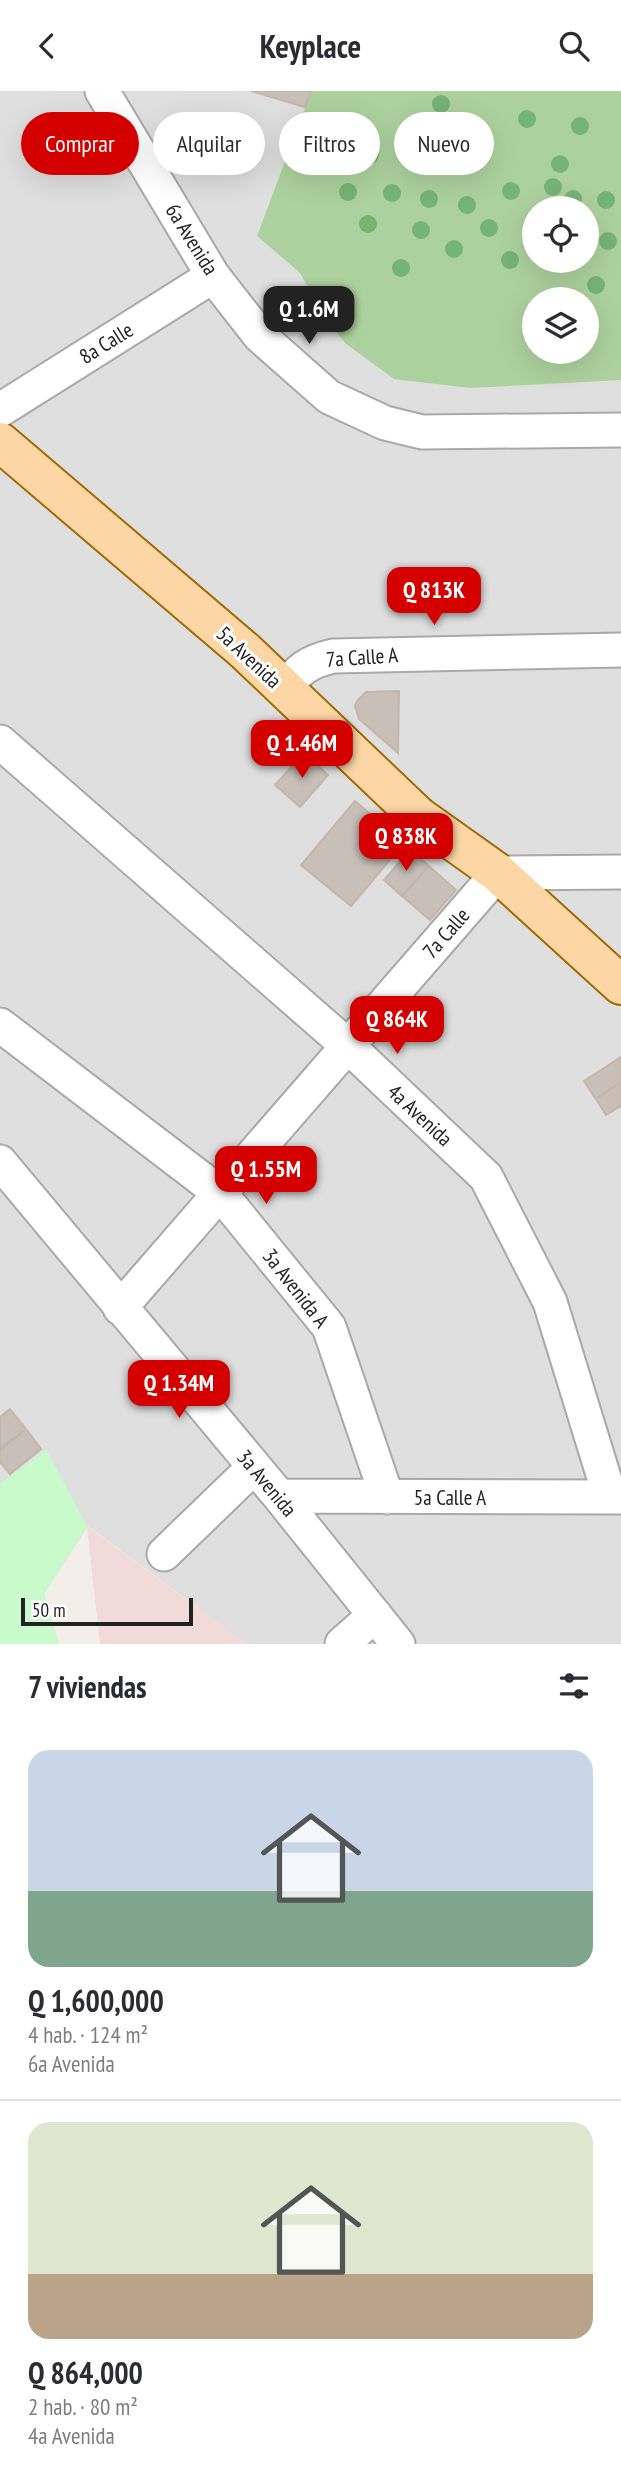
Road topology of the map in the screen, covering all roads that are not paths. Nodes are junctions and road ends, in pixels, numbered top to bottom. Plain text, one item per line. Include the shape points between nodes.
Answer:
1 (102, 91) edge
2 (213, 276) junction
3 (0, 411) edge
4 (621, 430) edge
5 (0, 442) edge
6 (621, 650) edge
7 (284, 689) junction
8 (0, 742) edge
9 (621, 872) edge
10 (498, 873) junction
11 (621, 985) edge
12 (0, 1025) edge
13 (349, 1047) junction
14 (0, 1162) edge
15 (220, 1193) junction
16 (120, 1308) junction
17 (254, 1467) junction
18 (279, 1496) junction
19 (387, 1497) junction
20 (615, 1497) edge
21 (164, 1554) dead end
22 (375, 1615) junction
23 (342, 1644) edge
24 (398, 1644) edge

1 - 2 street, 6a Avenida
2 - 3 street, 8a Calle
2 - 4 street, 6a Avenida via 260,336 293,368 329,397 385,423 422,432
5 - 7 main road, 5a Avenida
6 - 7 street, 7a Calle A via 333,656 314,660
7 - 10 main road, 5a Avenida via 418,816
8 - 13 street, 4a Avenida
9 - 10 street
10 - 11 main road, 5a Avenida
10 - 13 street, 7a Calle
12 - 15 street, 3a Avenida A
13 - 15 street, 7a Calle
13 - 20 street, 4a Avenida via 486,1177 550,1302
14 - 16 street, 3a Avenida
15 - 16 street, 7a Calle
15 - 19 street, 3a Avenida A via 329,1327
16 - 17 street, 3a Avenida
17 - 18 street, 3a Avenida
17 - 21 street
18 - 19 street, 5a Calle A
18 - 22 street, 3a Avenida
19 - 20 street, 5a Calle A
22 - 23 street
22 - 24 street, 3a Avenida

